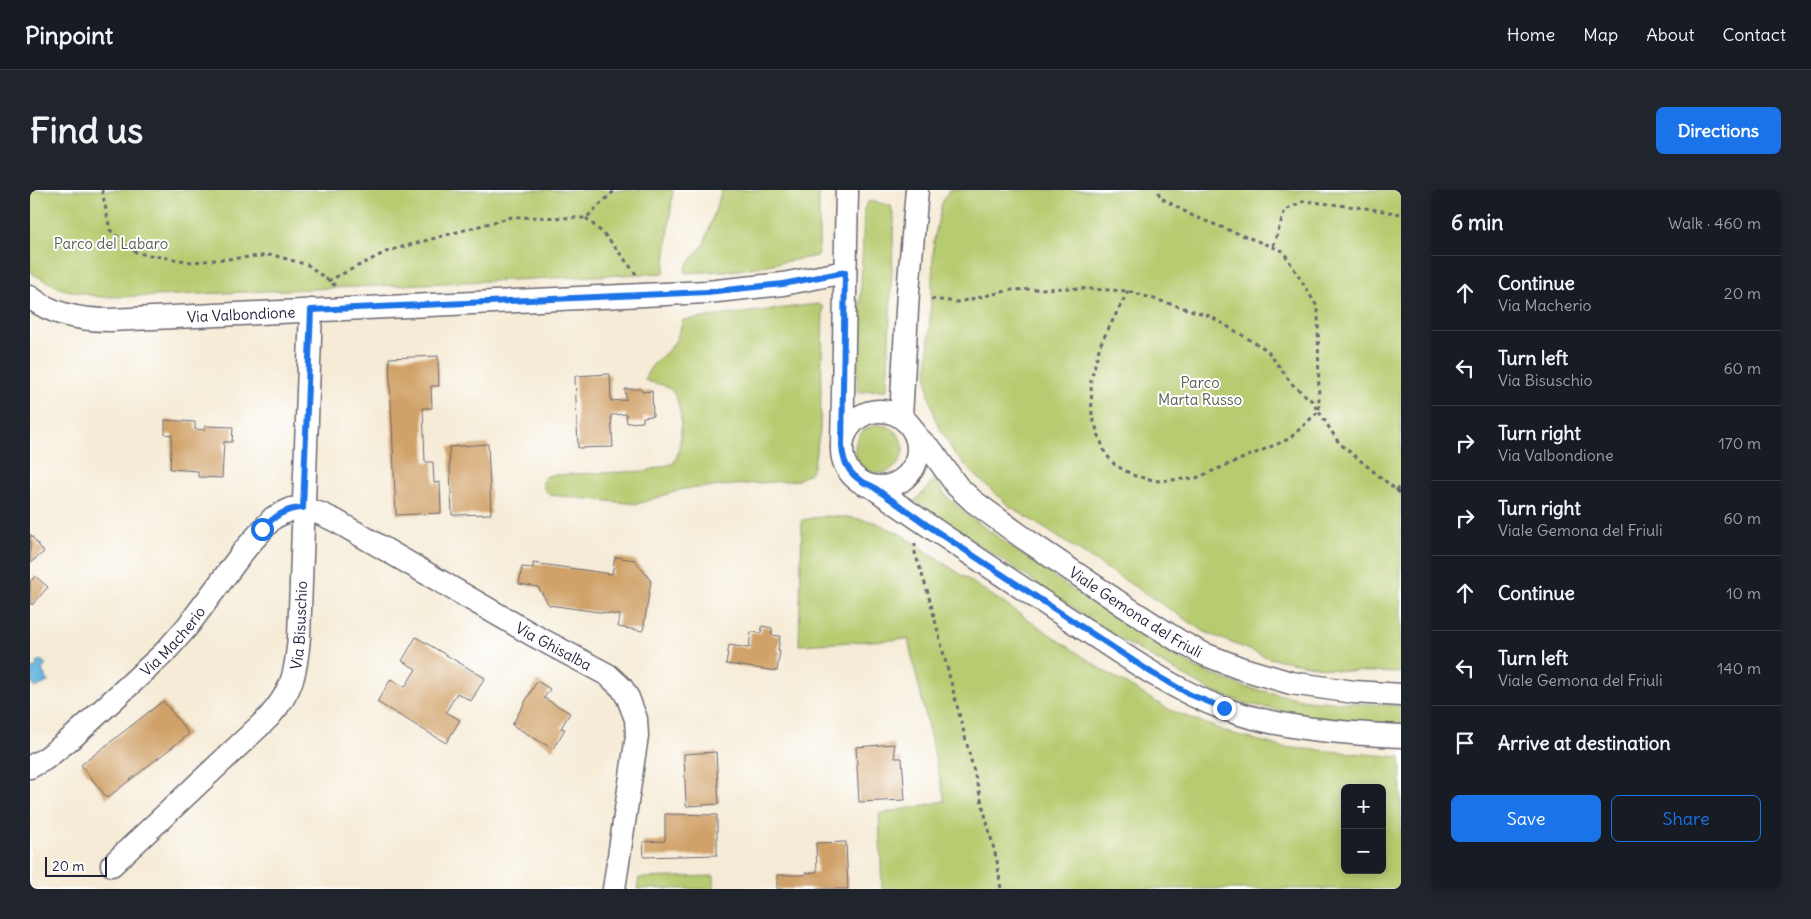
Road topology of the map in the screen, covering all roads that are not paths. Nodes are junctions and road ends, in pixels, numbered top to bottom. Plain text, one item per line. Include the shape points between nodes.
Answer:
1 (847, 190) edge
2 (917, 190) edge
3 (845, 272) junction
4 (30, 297) edge
5 (311, 310) junction
6 (901, 417) junction
7 (916, 436) junction
8 (842, 446) junction
9 (872, 486) junction
10 (303, 508) junction
11 (1401, 695) edge
12 (1401, 736) edge
13 (30, 767) edge
14 (112, 865) dead end
15 (614, 889) edge

1 - 3 street
2 - 6 street
3 - 5 street, Via Valbondione via 783,284 707,292
3 - 8 street
4 - 5 street, Via Valbondione via 59,312 97,320
5 - 10 street, Via Bisuschio
6 - 7 street
6 - 8 street via 889,412 863,414 852,422
7 - 9 street via 919,451 909,473 898,482
7 - 11 street, Viale Gemona del Friuli via 954,482 979,505 1087,581 1204,654 1291,683
8 - 9 street via 846,467 861,482
9 - 12 street via 1152,673 1191,695 1281,724
10 - 13 street, Via Macherio via 291,509 273,518 164,653 74,736 45,760
10 - 14 street, Via Bisuschio via 297,658 289,690 269,717
10 - 15 street, Via Ghisalba via 336,521 608,675 622,688 634,712 638,736

